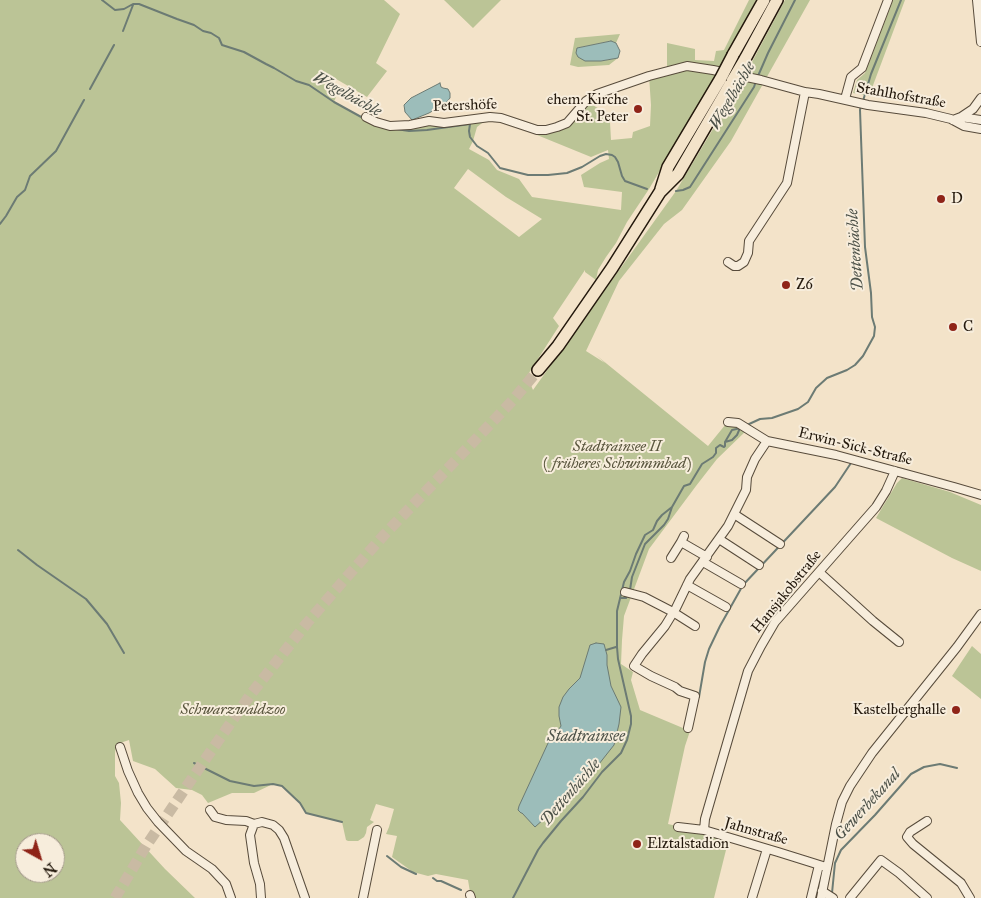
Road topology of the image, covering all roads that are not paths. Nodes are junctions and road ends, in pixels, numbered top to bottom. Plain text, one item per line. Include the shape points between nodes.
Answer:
1 (764, 0) edge
2 (777, 0) edge
3 (888, 0) edge
4 (977, 0) edge
5 (981, 42) edge
6 (805, 92) junction
7 (981, 98) edge
8 (845, 99) junction
9 (586, 101) joint
10 (366, 117) dead end
11 (957, 118) junction
12 (981, 120) edge
13 (981, 129) edge
14 (660, 192) junction
15 (728, 262) dead end
16 (538, 370) tunnel mouth
17 (728, 422) dead end
18 (767, 441) junction
19 (895, 471) junction
20 (980, 494) edge
21 (734, 514) junction
22 (719, 539) junction
23 (780, 544) dead end
24 (671, 558) dead end
25 (705, 559) junction
26 (759, 565) dead end
27 (819, 572) junction
28 (741, 584) dead end
29 (687, 585) junction
30 (625, 592) dead end
31 (726, 607) dead end
32 (674, 612) junction
33 (981, 614) edge
34 (695, 626) dead end
35 (899, 642) dead end
36 (688, 728) dead end
37 (120, 747) dead end
38 (210, 810) dead end
39 (926, 821) dead end
40 (254, 824) junction
41 (678, 826) dead end
42 (377, 830) dead end
43 (704, 830) junction
44 (767, 849) junction
45 (823, 866) junction
46 (826, 895) edge
47 (231, 898) edge
48 (261, 898) edge
49 (305, 898) edge
50 (363, 898) edge
51 (752, 898) edge
52 (811, 898) edge
53 (850, 898) edge
54 (927, 898) edge
55 (970, 898) edge

1 - 14 highway, bridge via 668,167
2 - 14 highway, bridge via 678,174
3 - 8 street, Stahlhofstraße via 862,68 851,78
4 - 5 street
6 - 8 street, Stahlhofstraße
6 - 9 street, Stahlhofstraße via 687,66 597,94
6 - 15 street via 788,183 750,241 744,262 734,266
7 - 11 street via 973,109
8 - 11 street, Stahlhofstraße
9 - 10 street, Petershöfe via 567,123 546,130 490,117 390,126
11 - 12 street, Stahlhofstraße
11 - 13 street, Stahlhofstraße via 964,126
14 - 16 highway via 612,268
17 - 18 street, Erwin-Sick-Straße via 738,423
18 - 19 street, Erwin-Sick-Straße
18 - 21 street via 755,459 747,477 746,490
19 - 20 street, Erwin-Sick-Straße
19 - 27 street, Hansjakobstraße via 876,507
21 - 22 street
21 - 23 street
22 - 25 street
22 - 26 street
24 - 25 street via 683,539
25 - 28 street
25 - 29 street
27 - 35 street
27 - 43 street, Hansjakobstraße via 775,622 748,671
29 - 31 street
29 - 32 street
30 - 32 street via 644,597
32 - 34 street
32 - 36 street via 634,666 695,696
33 - 45 street via 858,773 842,802
37 - 47 street via 147,808 186,851 212,869 226,884
38 - 40 street via 215,817
39 - 55 street via 907,837 961,883
40 - 48 street via 251,846
40 - 49 street via 262,822 279,830
41 - 43 street, Jahnstraße
42 - 50 street
43 - 44 street, Jahnstraße
44 - 45 street, Jahnstraße
44 - 51 street
45 - 46 street
45 - 52 street
53 - 54 street via 881,860

